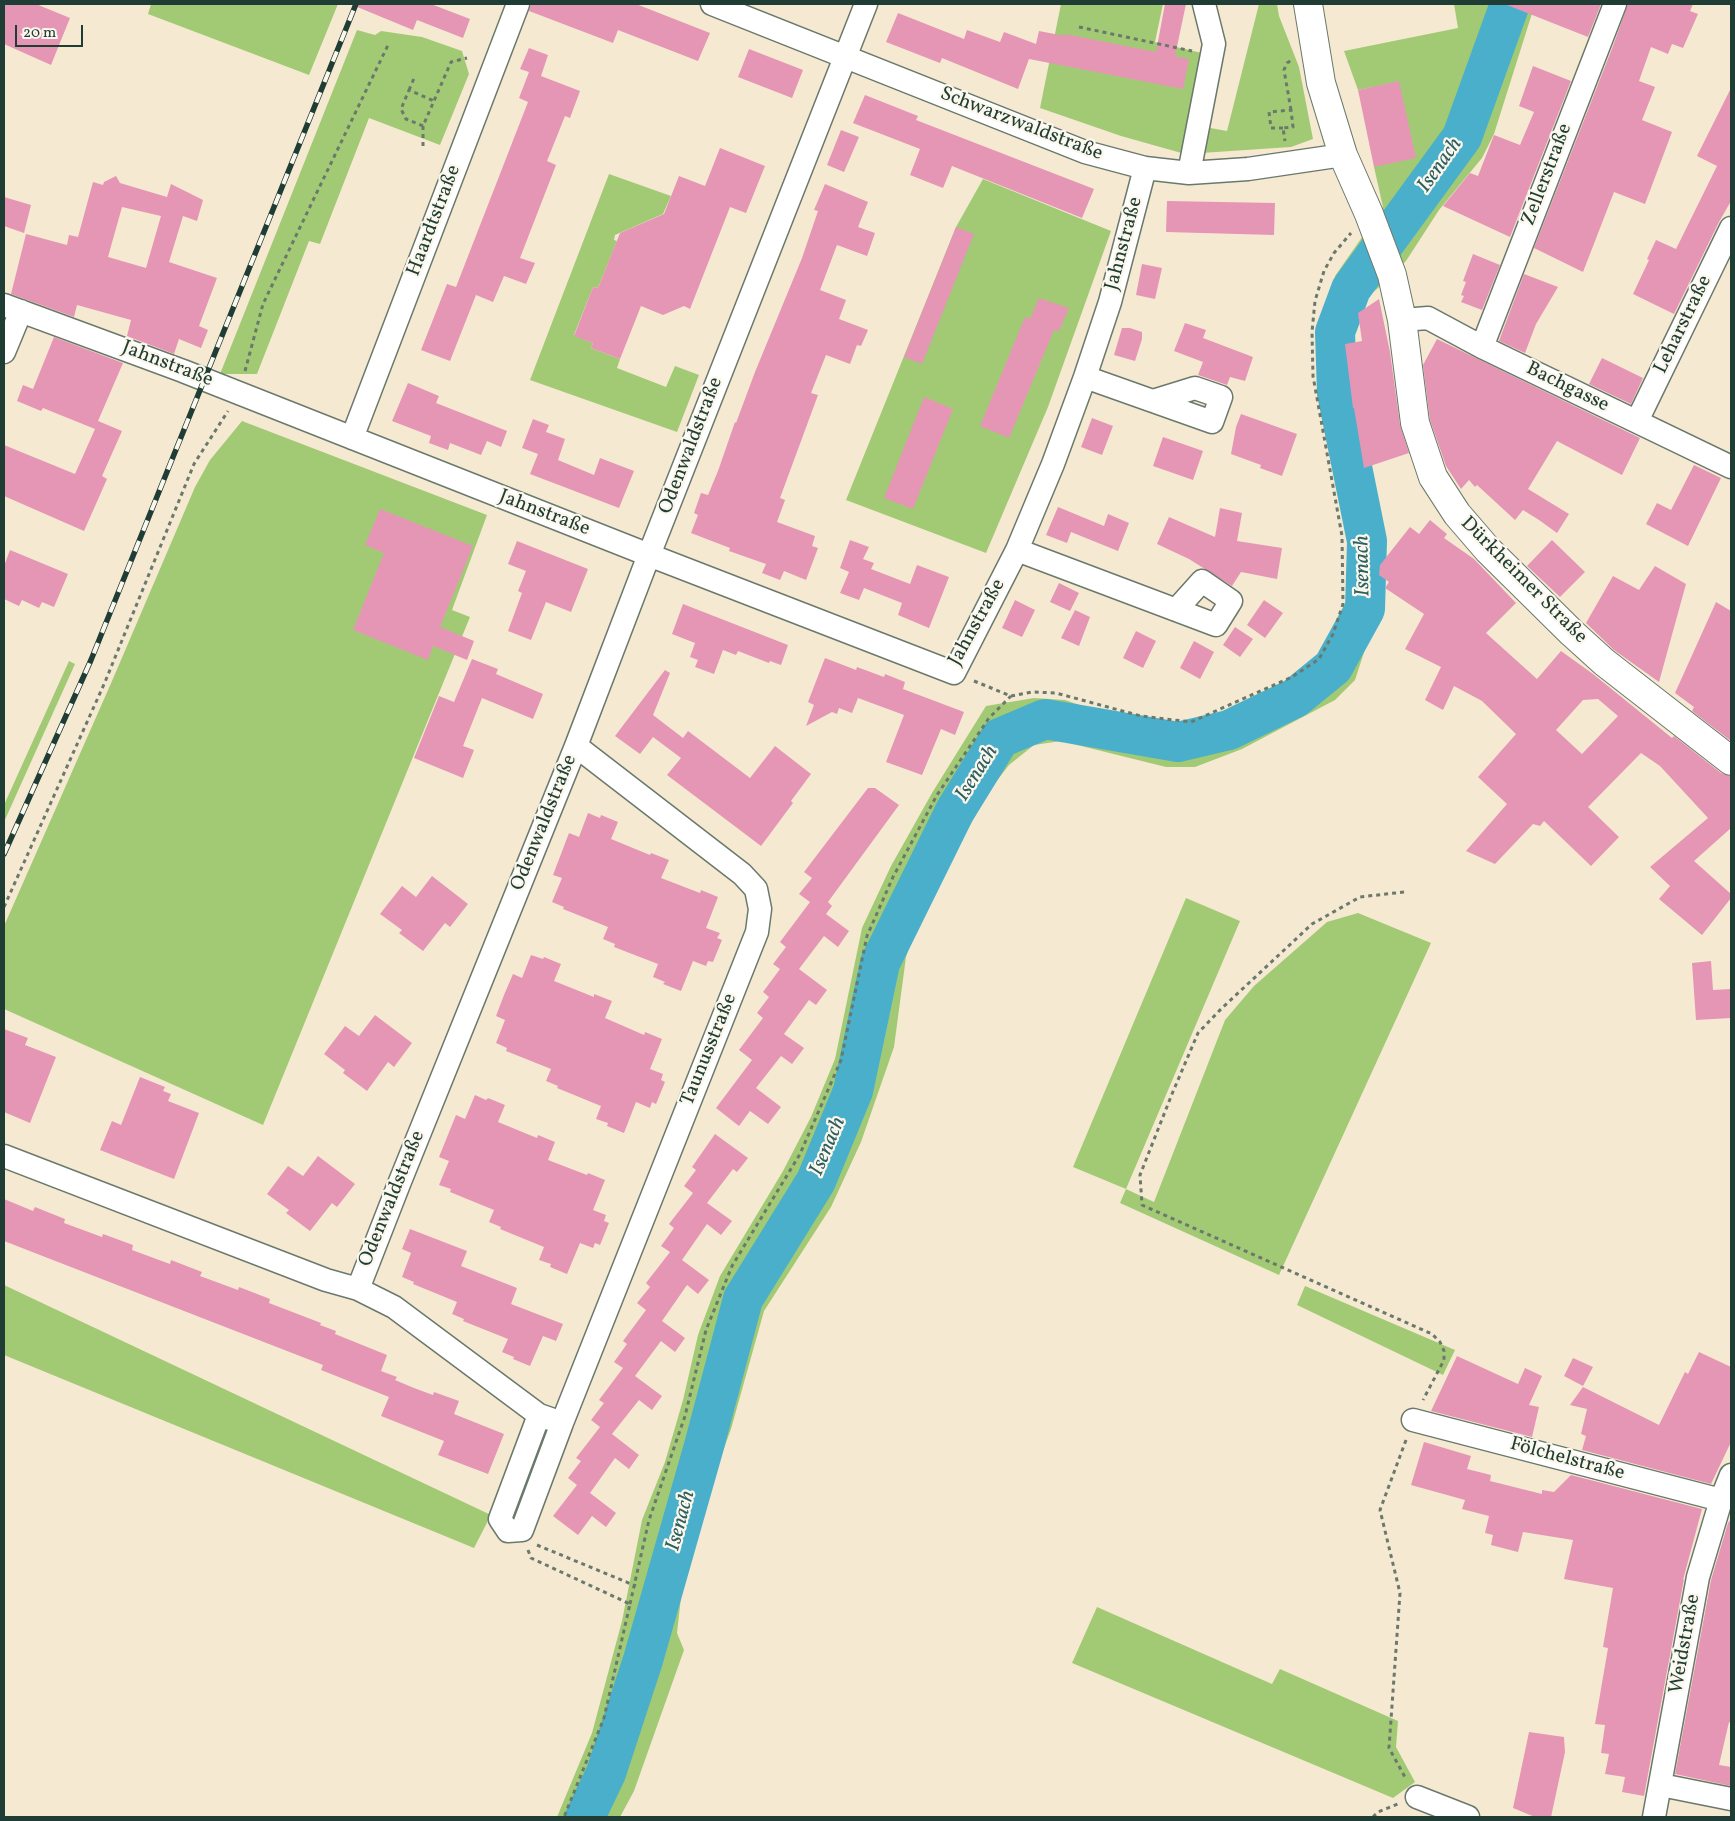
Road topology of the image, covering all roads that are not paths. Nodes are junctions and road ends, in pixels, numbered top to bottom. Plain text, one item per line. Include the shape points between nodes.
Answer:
1 (518, 4) edge
2 (712, 4) edge
3 (866, 4) edge
4 (1204, 4) edge
5 (1308, 4) edge
6 (1615, 4) edge
7 (845, 56) junction
8 (1344, 155) junction
9 (1145, 168) junction
10 (1189, 173) junction
11 (1731, 228) edge
12 (12, 308) edge
13 (1402, 320) junction
14 (1482, 347) junction
15 (4, 352) edge
16 (1086, 377) junction
17 (1153, 401) dead end
18 (1637, 421) junction
19 (352, 438) junction
20 (1731, 467) edge
21 (1017, 550) junction
22 (649, 555) junction
23 (1176, 610) dead end
24 (576, 746) junction
25 (1731, 761) edge
26 (4, 1156) edge
27 (358, 1289) junction
28 (539, 1415) junction
29 (1413, 1420) road end
30 (562, 1423) junction
31 (1731, 1474) edge
32 (1721, 1500) junction
33 (1661, 1785) junction
34 (1417, 1797) road end
35 (1731, 1799) edge
36 (1468, 1817) edge
37 (1654, 1817) edge

1 - 19 street, Haardtstraße
2 - 7 street, Schwarzwaldstraße
3 - 7 street, Odenwaldstraße
4 - 10 street via 1214,44
5 - 8 main road, Dürkheimer Straße via 1321,83
6 - 14 street, Zellerstraße
7 - 9 street, Schwarzwaldstraße via 1085,152
7 - 22 street, Odenwaldstraße
8 - 10 street, Schwarzwaldstraße via 1248,170
8 - 13 main road, Dürkheimer Straße via 1392,275
9 - 10 street, Schwarzwaldstraße
9 - 16 street, Jahnstraße via 1110,302
11 - 18 street, Leharstraße
12 - 15 street
12 - 19 street, Jahnstraße
13 - 14 street, Bachgasse via 1428,318
13 - 25 main road, Dürkheimer Straße via 1415,423 1433,477 1457,514 1488,550 1604,662
14 - 18 street, Bachgasse
16 - 17 street
16 - 21 street, Jahnstraße
18 - 20 street, Bachgasse
19 - 22 street, Jahnstraße
21 - 22 street, Jahnstraße via 954,673
21 - 23 street
22 - 24 street, Odenwaldstraße
24 - 27 street, Odenwaldstraße
24 - 30 street, Taunusstraße via 742,874 756,889 760,909 754,941
26 - 27 street, Odenwaldstraße via 326,1280
27 - 28 street via 394,1307
28 - 30 street
28 - 30 street, Taunusstraße via 500,1519 508,1531 524,1535
29 - 32 street, Fölchelstraße
31 - 32 street, Weidstraße
32 - 33 street, Weidstraße via 1698,1577
33 - 35 street
33 - 37 street, Weidstraße
34 - 36 street

